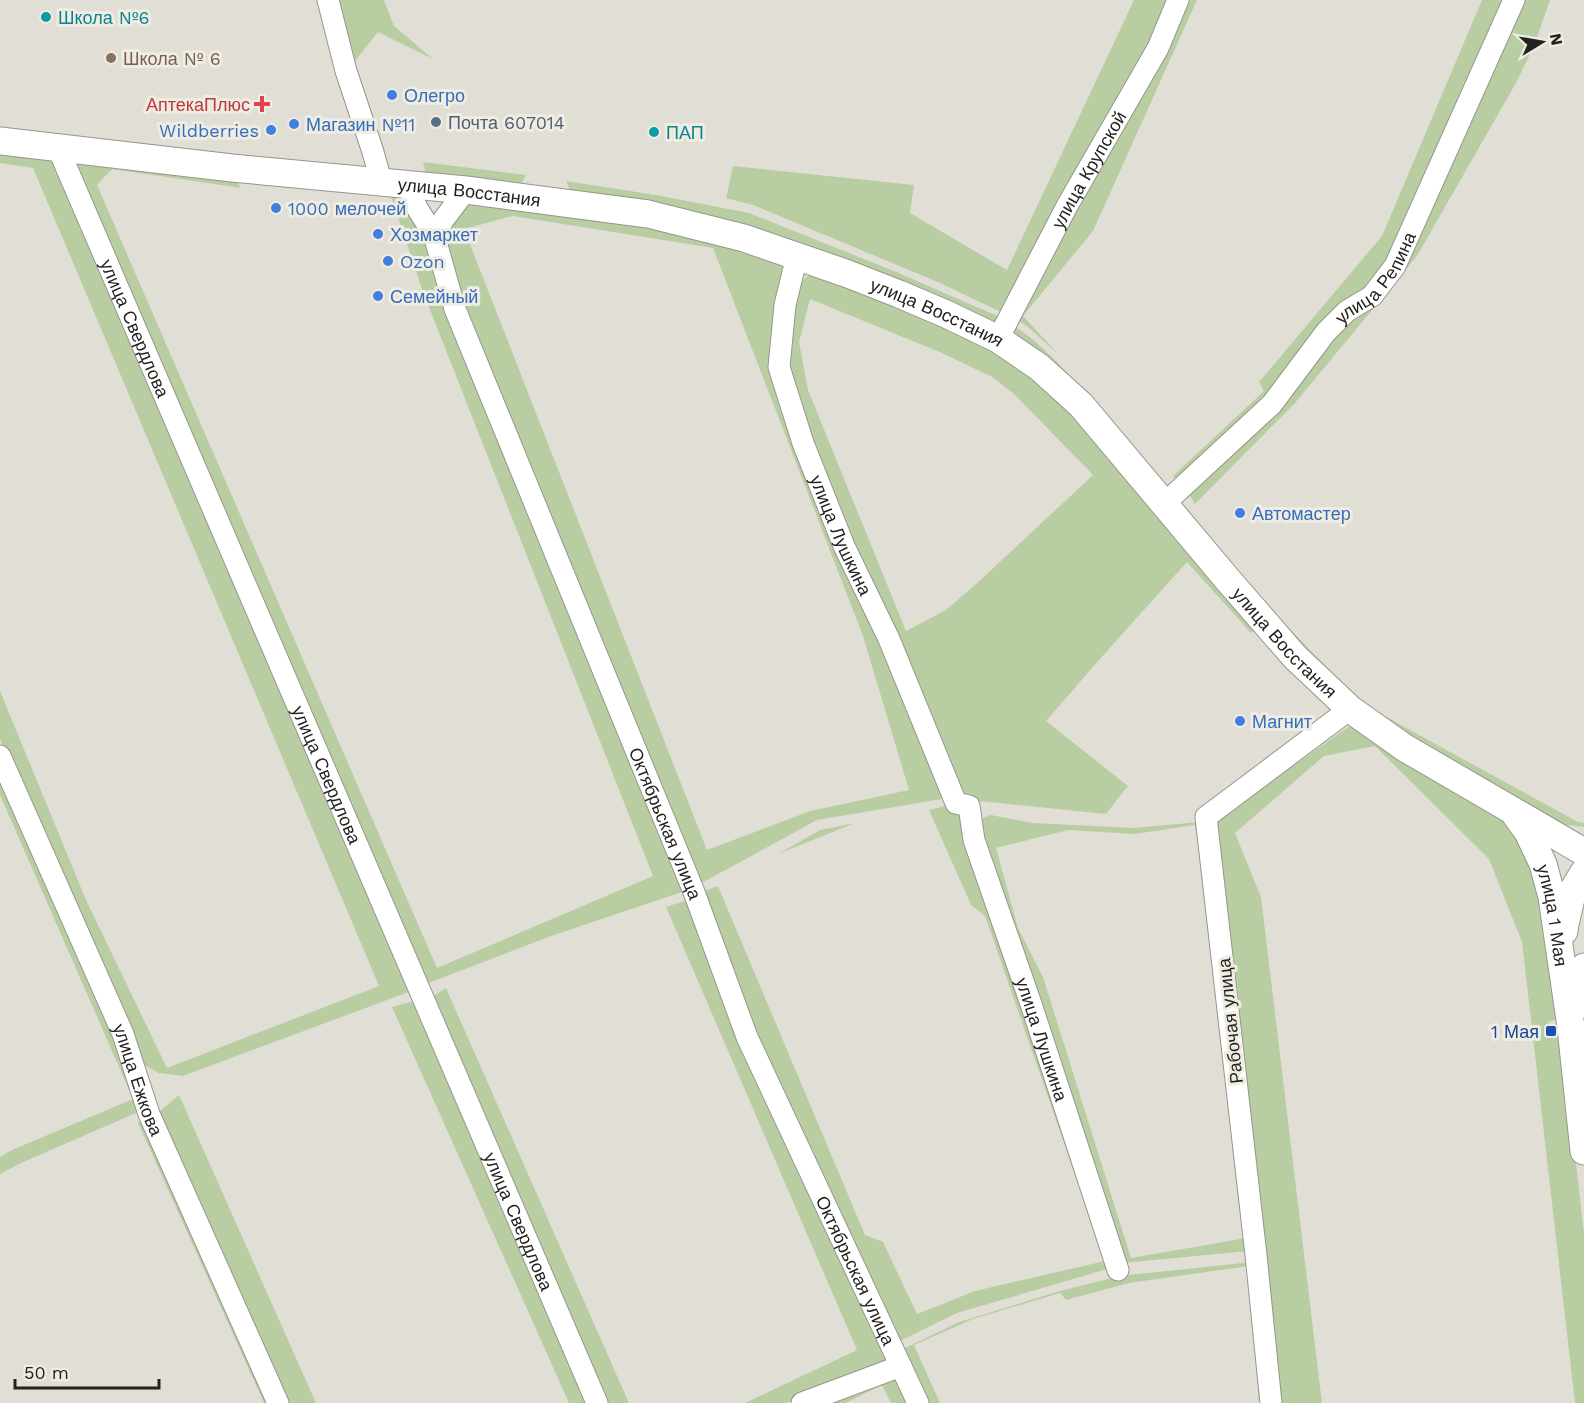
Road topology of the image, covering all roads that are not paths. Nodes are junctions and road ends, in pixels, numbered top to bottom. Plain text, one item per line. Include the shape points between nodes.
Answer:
1 (328, 0) edge
2 (1178, 0) edge
3 (1514, 0) edge
4 (0, 141) edge
5 (58, 148) junction
6 (381, 182) junction
7 (407, 184) junction
8 (466, 190) junction
9 (434, 235) junction
10 (797, 256) junction
11 (998, 339) junction
12 (1164, 504) junction
13 (1350, 710) junction
14 (0, 756) edge
15 (1513, 811) junction
16 (1552, 834) junction
17 (1584, 835) edge
18 (1584, 852) edge
19 (1584, 872) edge
20 (1574, 969) edge
21 (1584, 1151) edge
22 (1118, 1270) dead end
23 (901, 1366) junction
24 (278, 1403) edge
25 (597, 1403) edge
26 (802, 1403) edge
27 (918, 1403) edge
28 (1271, 1403) edge

1 - 6 street
2 - 11 street, улица Крупской via 1158,48 1067,206
3 - 12 street, улица Репина via 1395,266 1372,296 1347,311 1326,332 1272,404
4 - 5 main road, улица Восстания
5 - 6 main road, улица Восстания
5 - 25 street, улица Свердлова
6 - 7 main road, улица Восстания
7 - 8 main road, улица Восстания
7 - 9 street, Октябрьская улица
8 - 9 street
8 - 10 main road, улица Восстания via 648,214
9 - 23 street, Октябрьская улица via 455,309 694,892 747,1037
10 - 11 main road, улица Восстания via 899,294
10 - 22 street, улица Лушкина via 785,305 779,367 802,443 844,546 962,804
11 - 12 main road, улица Восстания via 1039,367 1081,405
12 - 13 main road, улица Восстания via 1295,657
13 - 15 main road, улица Восстания via 1405,748
13 - 28 street, Рабочая улица via 1206,817
14 - 24 street, улица Ежкова via 123,1034 149,1114
15 - 16 main road, улица Восстания
15 - 20 main road, улица 1 Мая via 1544,864
16 - 17 main road
16 - 18 main road, улица Восстания
19 - 20 main road via 1573,890 1564,924
20 - 21 main road, улица 1 Мая via 1577,988 1570,1027
23 - 26 street
23 - 27 street, Октябрьская улица

